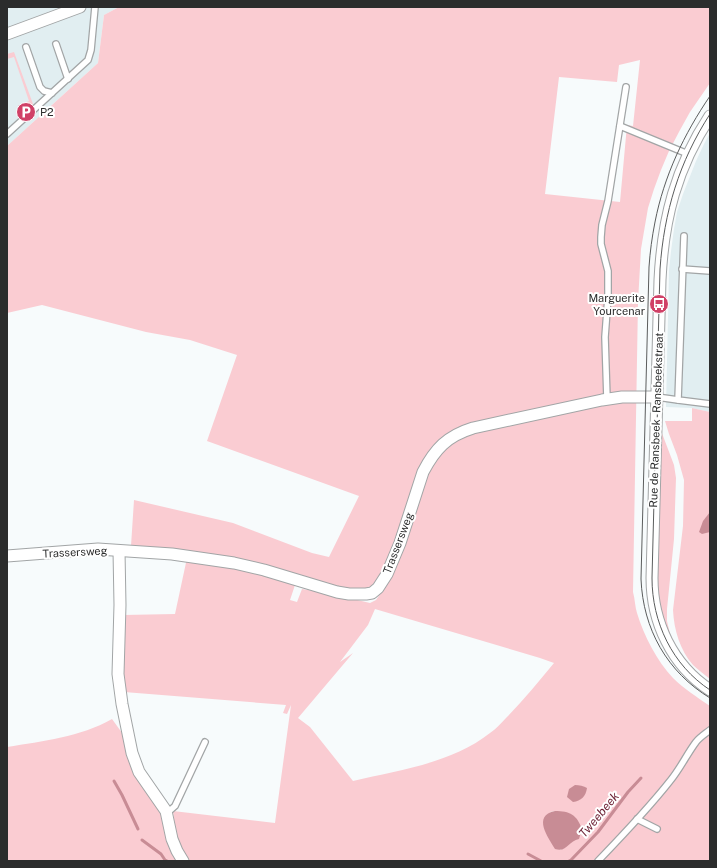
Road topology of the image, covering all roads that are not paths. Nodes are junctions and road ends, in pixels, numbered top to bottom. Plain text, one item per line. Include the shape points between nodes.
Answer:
1 (80, 7) edge
2 (95, 7) edge
3 (7, 34) edge
4 (56, 44) dead end
5 (26, 47) dead end
6 (68, 79) junction
7 (626, 87) dead end
8 (52, 93) junction
9 (710, 116) edge
10 (620, 126) junction
11 (7, 134) edge
12 (688, 154) junction
13 (684, 236) dead end
14 (682, 268) junction
15 (710, 271) edge
16 (657, 397) junction
17 (607, 399) junction
18 (678, 400) junction
19 (710, 404) edge
20 (118, 551) junction
21 (7, 556) edge
22 (710, 690) edge
23 (710, 730) edge
24 (204, 742) dead end
25 (166, 814) junction
26 (637, 819) junction
27 (657, 829) dead end
28 (183, 861) edge
29 (598, 861) edge

1 - 3 street
2 - 6 lane via 89,57
4 - 6 lane
5 - 8 lane via 40,87
6 - 8 lane
7 - 10 lane
8 - 11 lane
9 - 12 street, Rue de Ransbeek - Ransbeekstraat
10 - 12 lane
10 - 17 lane via 601,237 608,271 605,337
12 - 16 street, Rue de Ransbeek - Ransbeekstraat via 673,193 661,259
13 - 14 lane
14 - 15 lane
14 - 18 lane
16 - 17 street, Trassersweg
16 - 18 lane
16 - 22 street, Rue de Ransbeek - Ransbeekstraat via 652,578 654,606 674,654 695,678
17 - 20 street, Trassersweg via 472,428 458,433 444,443 423,472 387,574 372,593 358,595 337,592 234,563 180,555
18 - 19 lane
20 - 21 street, Trassersweg via 98,549
20 - 25 street via 118,670 124,714 134,762
23 - 26 lane via 696,742 671,780
24 - 25 lane via 175,806
25 - 28 street via 172,839
26 - 27 lane
26 - 29 lane

